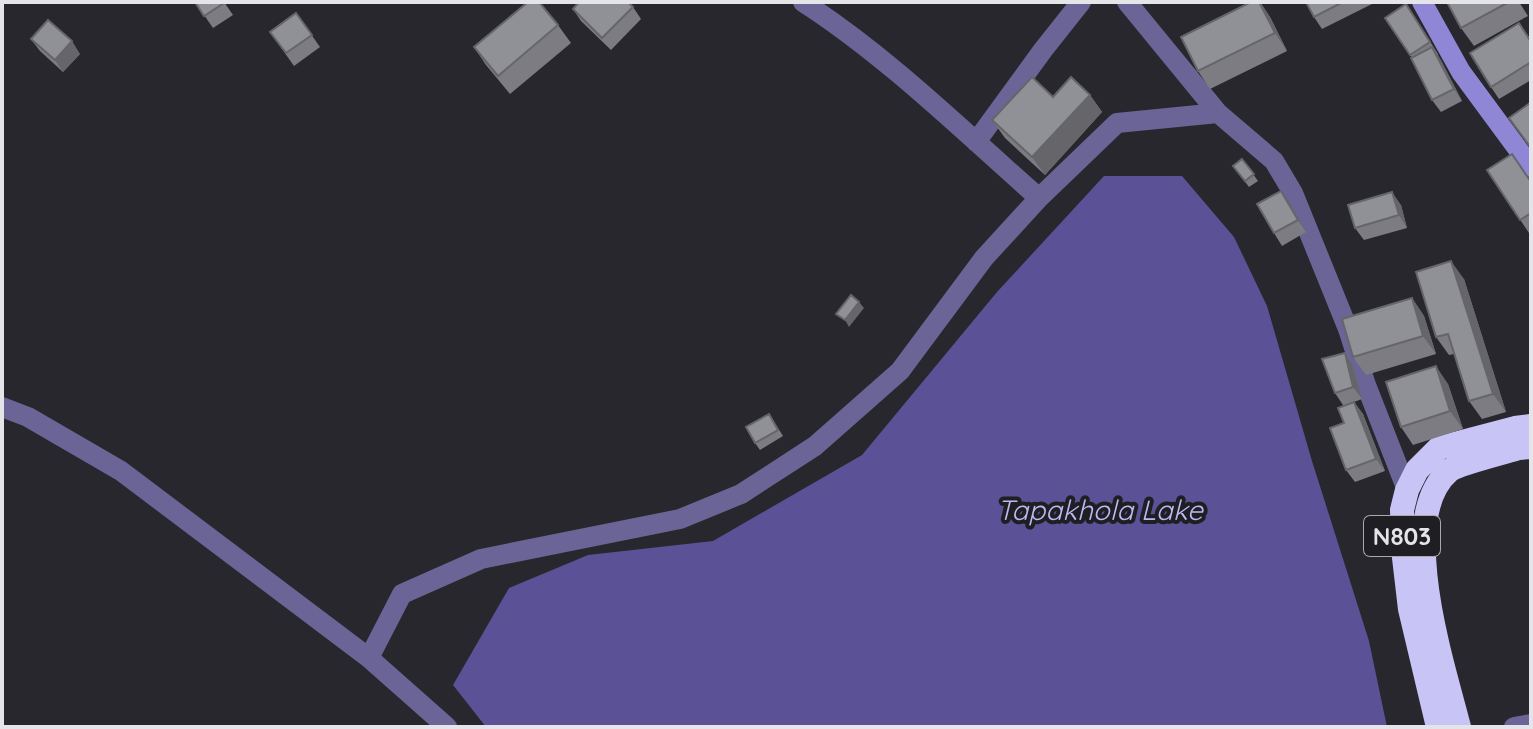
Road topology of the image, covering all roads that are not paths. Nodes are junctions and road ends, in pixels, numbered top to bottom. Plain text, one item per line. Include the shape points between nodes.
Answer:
1 (803, 2) edge
2 (1081, 2) edge
3 (1127, 2) edge
4 (1422, 2) edge
5 (1218, 113) junction
6 (976, 142) junction
7 (1531, 167) edge
8 (1039, 198) junction
9 (2, 407) edge
10 (1531, 426) edge
11 (1531, 447) edge
12 (1407, 490) junction
13 (369, 658) junction
14 (1531, 724) edge
15 (447, 727) edge
16 (1438, 727) edge
17 (1459, 727) edge
18 (1514, 727) edge

1 - 6 street via 872,52
2 - 6 street
3 - 5 street
4 - 7 main road via 1461,72
5 - 8 street via 1117,123
5 - 12 street via 1274,161 1293,193
6 - 8 street
8 - 13 street via 984,258 900,371 815,446 741,494 680,519 481,559 402,594
9 - 13 street via 121,471
10 - 12 highway, N803 via 1439,448 1417,470
11 - 17 highway, N803 via 1450,469 1430,498 1422,548
12 - 16 highway, N803 via 1402,536 1410,609
13 - 15 street
14 - 18 street

